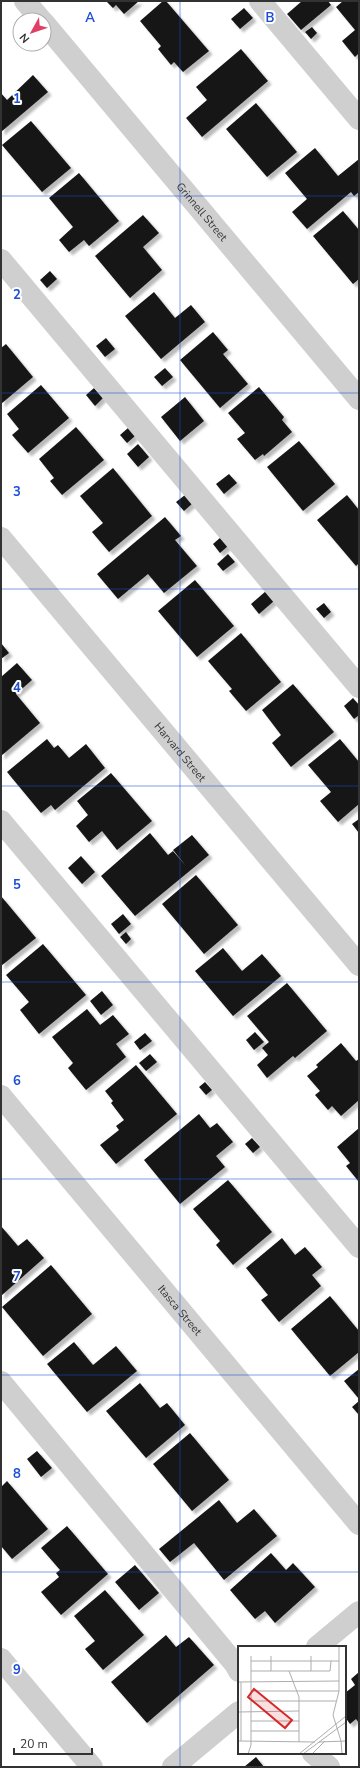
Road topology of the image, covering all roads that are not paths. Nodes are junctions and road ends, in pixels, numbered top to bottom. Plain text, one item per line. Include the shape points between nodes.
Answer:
1 (25, 1) edge
2 (260, 1) edge
3 (34, 12) edge
4 (52, 33) edge
5 (359, 119) edge
6 (1, 260) edge
7 (359, 399) edge
8 (1, 538) edge
9 (359, 687) edge
10 (1, 822) edge
11 (359, 965) edge
12 (1, 1096) edge
13 (359, 1247) edge
14 (1, 1382) edge
15 (359, 1524) edge
16 (359, 1612) edge
17 (318, 1646) edge
18 (1, 1659) edge
19 (238, 1670) edge
20 (238, 1713) edge
21 (314, 1754) edge
22 (92, 1767) edge
23 (173, 1767) edge
24 (330, 1767) edge

1 - 3 street
2 - 5 street
4 - 7 street, Grinnell Street
6 - 9 street
8 - 11 street, Harvard Street
10 - 13 street
12 - 15 street, Itasca Street
14 - 19 street
16 - 17 street
18 - 22 street
20 - 23 street
21 - 24 street

